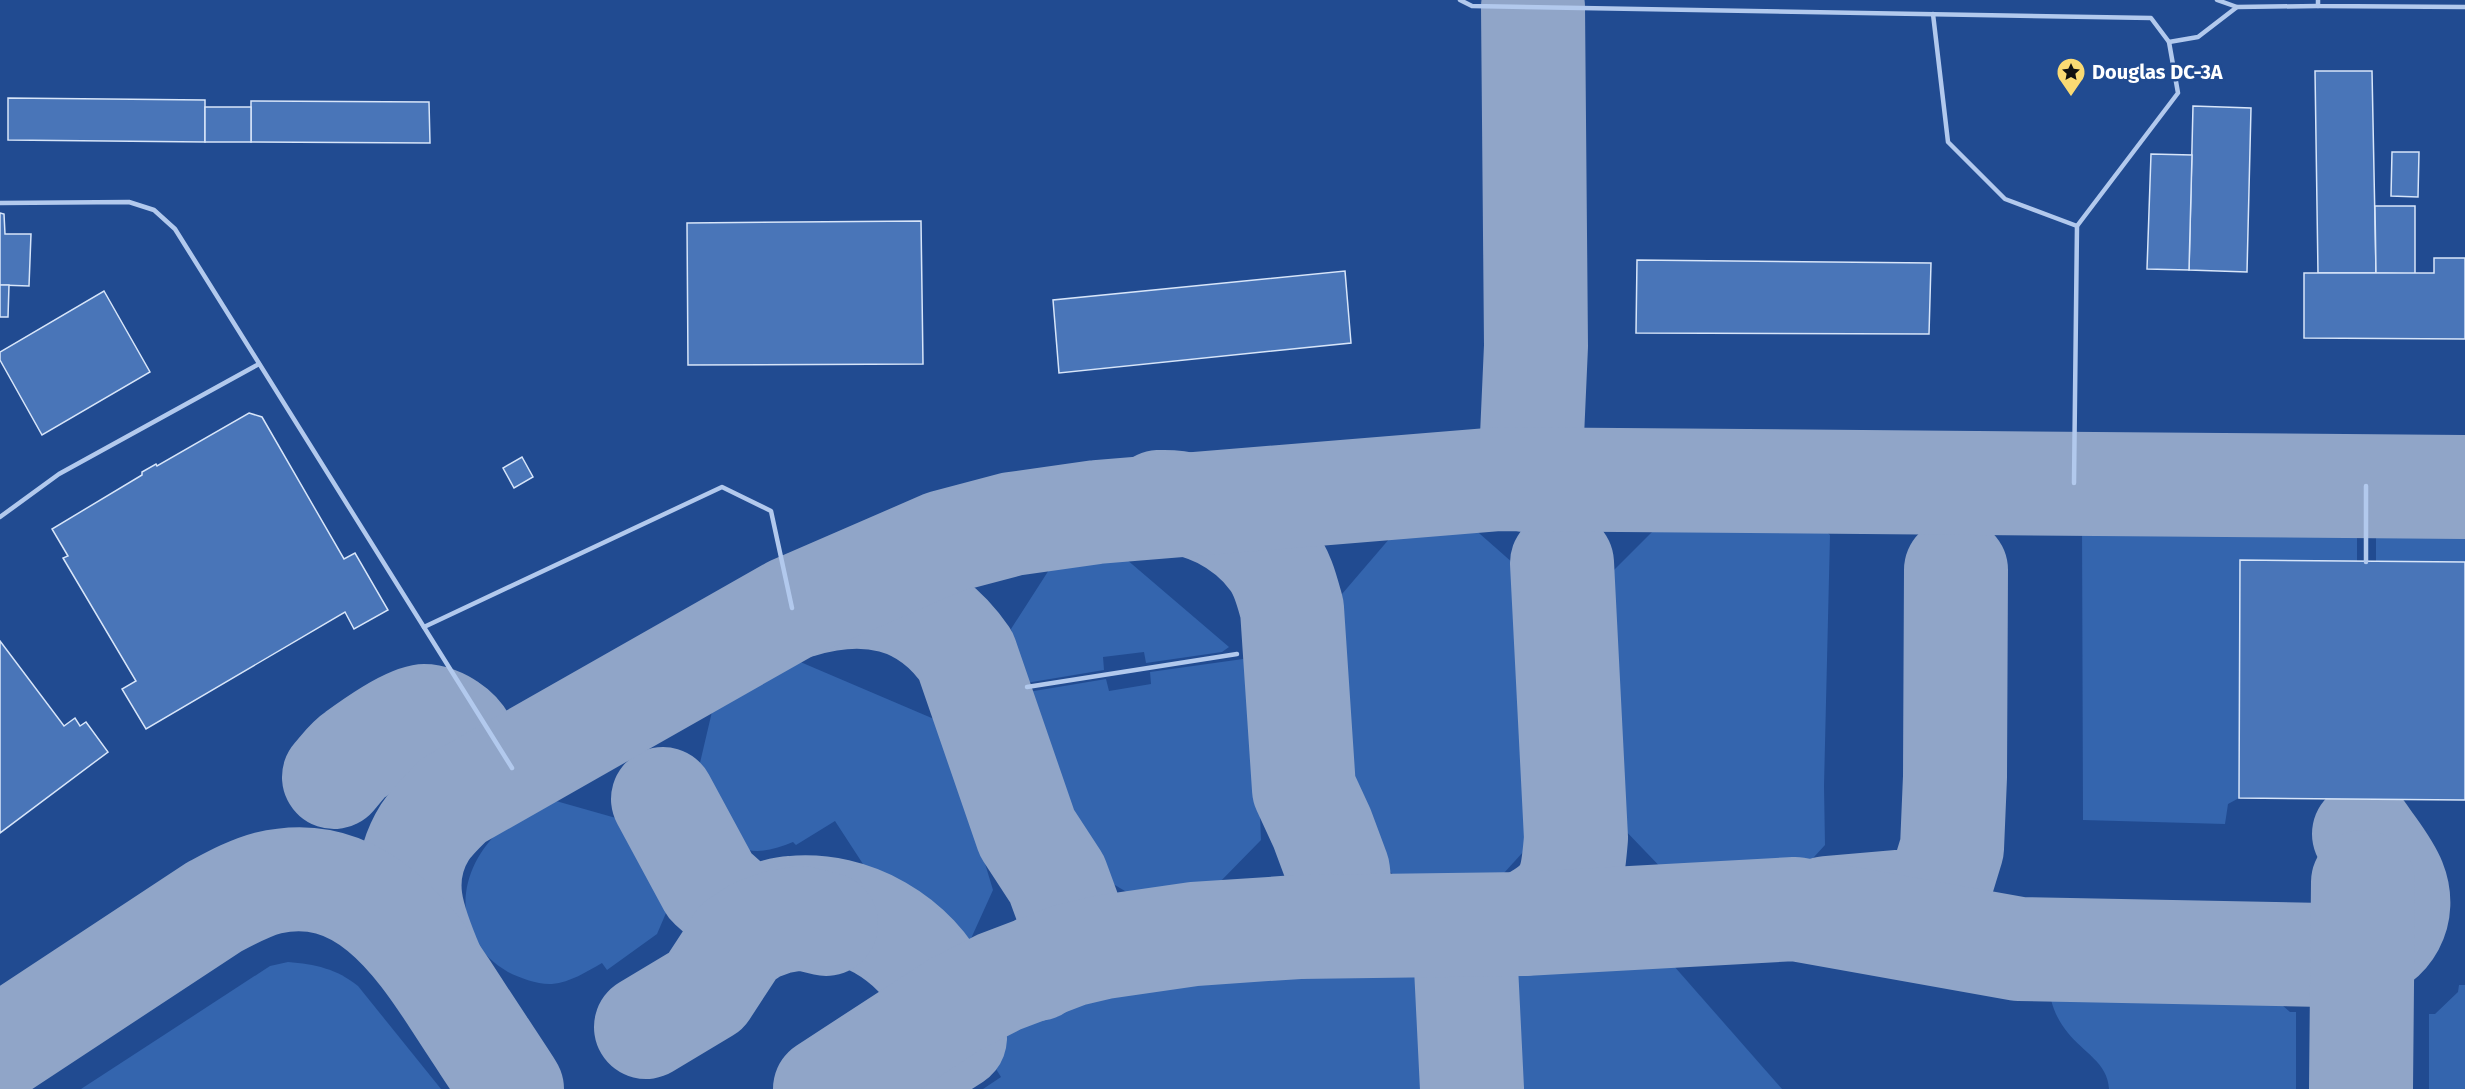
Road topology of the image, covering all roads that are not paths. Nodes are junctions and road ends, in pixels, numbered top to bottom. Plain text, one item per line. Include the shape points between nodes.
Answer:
1 (1460, 0) edge
2 (2217, 0) edge
3 (2318, 3) edge
4 (2237, 7) junction
5 (2465, 7) edge
6 (1933, 14) junction
7 (2169, 42) junction
8 (0, 203) edge
9 (2076, 226) junction
10 (259, 364) junction
11 (2074, 483) dead end
12 (2366, 486) dead end
13 (0, 517) edge
14 (2366, 562) dead end
15 (792, 608) dead end
16 (424, 627) junction
17 (1237, 654) dead end
18 (1027, 687) dead end
19 (512, 768) dead end

1 - 6 lane via 1472,6
2 - 4 lane
3 - 4 lane
3 - 5 lane
4 - 7 lane via 2198,37
6 - 7 lane via 2151,18
6 - 9 lane via 1948,142 2005,199
7 - 9 lane via 2178,93
8 - 10 lane via 129,202 154,210 175,229
9 - 11 lane
10 - 13 lane via 59,474
10 - 16 lane
12 - 14 lane
15 - 16 lane via 771,511 722,487
16 - 19 lane
17 - 18 lane

